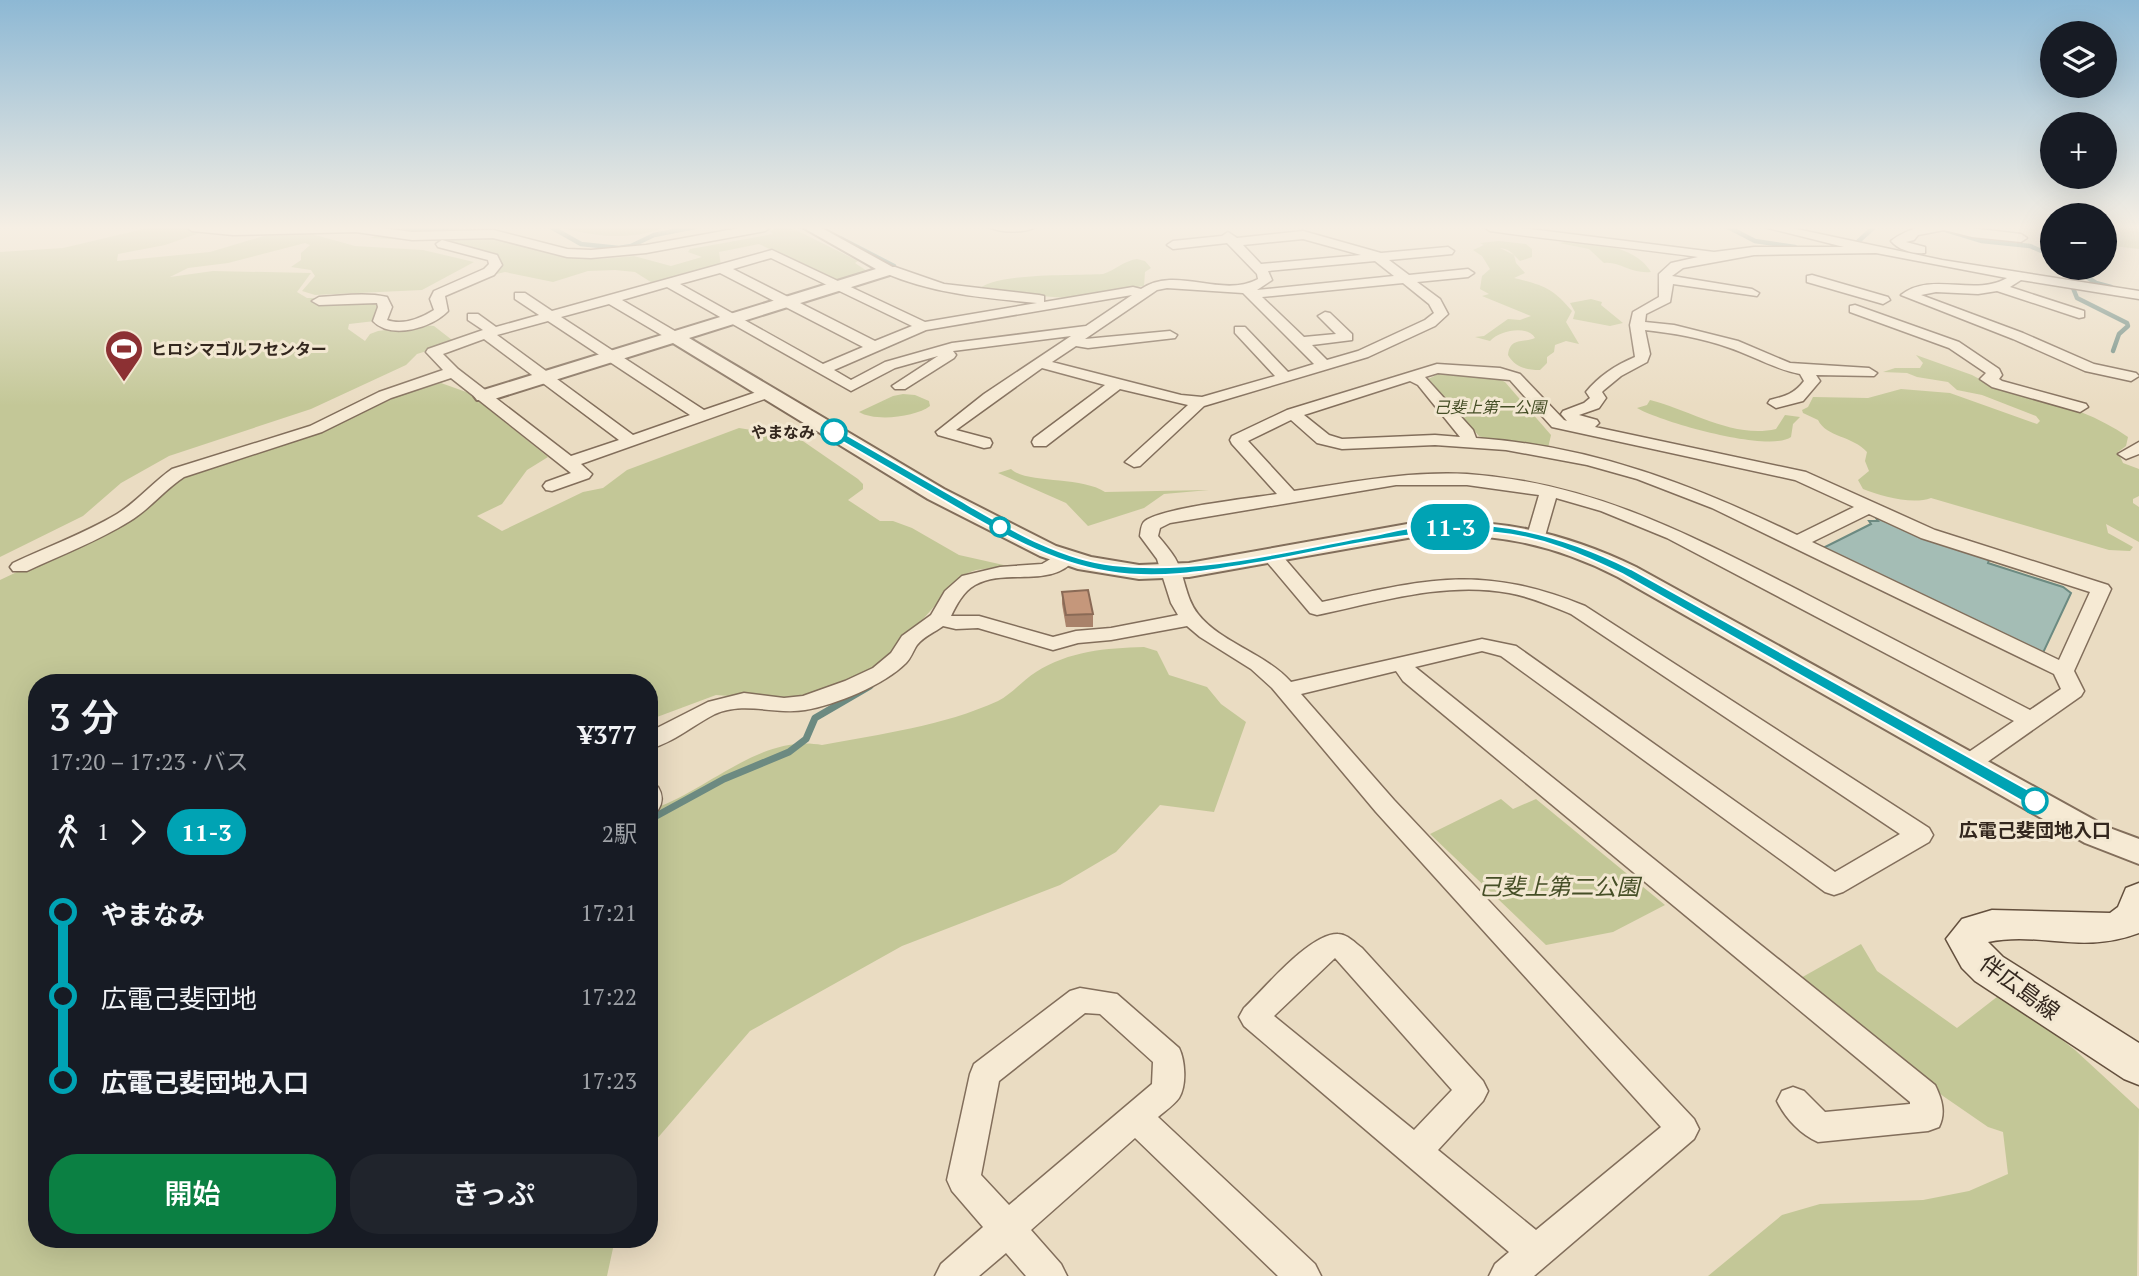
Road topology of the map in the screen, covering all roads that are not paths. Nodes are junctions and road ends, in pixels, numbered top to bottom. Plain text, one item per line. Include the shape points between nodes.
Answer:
1 (457, 287) edge
2 (656, 287) edge
3 (675, 287) edge
4 (757, 287) edge
5 (837, 287) edge
6 (840, 287) edge
7 (936, 287) edge
8 (1155, 287) edge
9 (1192, 287) edge
10 (1257, 287) edge
11 (1316, 287) edge
12 (1416, 287) edge
13 (1667, 287) edge
14 (1712, 287) edge
15 (1838, 287) edge
16 (2085, 287) edge
17 (2000, 288) joint
18 (1250, 292) junction
19 (1752, 293) dead end
20 (1142, 294) junction
21 (1908, 295) junction
22 (2139, 295) edge
23 (520, 296) dead end
24 (611, 299) junction
25 (1883, 300) junction
26 (319, 301) dead end
27 (787, 302) junction
28 (1053, 304) junction
29 (1854, 310) junction
30 (2079, 314) dead end
31 (551, 316) junction
32 (472, 317) dead end
33 (733, 319) junction
34 (954, 320) junction
35 (1637, 324) junction
36 (923, 326) junction
37 (1090, 330) junction
38 (1240, 330) dead end
39 (1288, 330) junction
40 (1952, 332) dead end
41 (490, 333) junction
42 (1170, 335) dead end
43 (675, 337) junction
44 (1074, 341) junction
45 (1300, 342) junction
46 (973, 343) junction
47 (875, 347) junction
48 (611, 357) junction
49 (1039, 363) junction
50 (1324, 365) junction
51 (824, 369) junction
52 (1806, 370) junction
53 (453, 372) junction
54 (1869, 373) dead end
55 (1412, 376) junction
56 (545, 377) junction
57 (1285, 377) junction
58 (2133, 377) edge
59 (1116, 384) junction
60 (900, 386) dead end
61 (768, 393) junction
62 (485, 396) junction
63 (1196, 402) junction
64 (1776, 403) dead end
65 (2080, 407) dead end
66 (1293, 413) junction
67 (702, 416) junction
68 (631, 441) junction
69 (1040, 442) dead end
70 (1469, 442) junction
71 (984, 443) dead end
72 (1134, 462) dead end
73 (569, 463) junction
74 (1800, 476) junction
75 (552, 486) dead end
76 (1549, 491) junction
77 (1289, 497) junction
78 (1867, 508) junction
79 (1536, 536) junction
80 (1798, 542) junction
81 (1272, 556) junction
82 (1066, 558) junction
83 (20, 567) dead end
84 (1170, 572) junction
85 (939, 619) junction
86 (1191, 619) junction
87 (1402, 664) junction
88 (2063, 670) junction
89 (1286, 690) junction
90 (2031, 720) junction
91 (658, 737) edge
92 (1968, 764) junction
93 (2139, 852) edge
94 (2139, 898) edge
95 (2139, 1066) edge
96 (1793, 1101) dead end
97 (1136, 1117) junction
98 (1416, 1150) junction
99 (1008, 1229) junction
100 (1536, 1252) junction
101 (953, 1276) edge
102 (1049, 1276) edge
103 (1303, 1276) edge
104 (1507, 1276) edge

1 - 26 street via 438,295 438,314 401,326 381,323 385,307 377,299
2 - 24 street
3 - 33 street
4 - 27 street
5 - 27 street
6 - 36 street
7 - 28 street
8 - 20 street
9 - 18 street
10 - 18 street
11 - 18 street
12 - 50 street via 1438,304 1440,316 1363,354
13 - 35 street via 1665,299 1640,312
14 - 19 street
15 - 25 street
16 - 22 street
17 - 21 street via 1931,288
17 - 30 street
18 - 39 street
20 - 28 street via 1133,291
20 - 37 street
21 - 25 street
21 - 58 street via 2090,368
23 - 31 street
24 - 31 street
24 - 43 street
25 - 29 street
27 - 33 street
27 - 47 street
28 - 34 street
29 - 40 street
29 - 65 street via 1954,345 1994,372 1987,379 1997,384
31 - 41 street
31 - 48 street
32 - 41 street
33 - 43 street
33 - 51 street
34 - 36 street
34 - 46 street
35 - 52 street via 1732,344 1772,362
35 - 74 street via 1642,359 1598,387 1594,391 1597,402 1570,412 1571,418 1769,462
36 - 47 street
37 - 44 street
37 - 46 street
38 - 57 street
39 - 45 street
39 - 45 street via 1330,321 1347,337
41 - 53 street via 433,352
41 - 56 street
42 - 44 street via 1088,344
43 - 48 street
43 - 61 street
44 - 49 street
45 - 50 street
46 - 51 street via 890,365 851,386
46 - 60 street
47 - 51 street
48 - 56 street
48 - 67 street
49 - 59 street
49 - 71 street via 944,432 952,440
50 - 57 street
52 - 54 street
52 - 64 street via 1812,381 1805,394
53 - 62 street
53 - 83 street via 385,395 316,429 178,473 127,516
55 - 66 street
55 - 70 street via 1423,382 1468,433
55 - 74 street via 1437,368 1500,373 1515,377 1558,424
56 - 62 street
56 - 68 street
57 - 63 street
59 - 63 street
59 - 69 street
61 - 67 street
61 - 82 street via 946,499
62 - 73 street
63 - 72 street via 1196,407
66 - 70 street via 1323,439 1342,444
66 - 77 street via 1238,440
67 - 68 street
68 - 73 street
70 - 80 street via 1554,453 1629,471 1695,494
73 - 75 street via 583,474
74 - 78 street
76 - 77 street via 1424,479
76 - 79 street
76 - 90 street via 1659,527
77 - 84 street via 1155,522 1149,536
78 - 80 street
78 - 88 street via 1928,534 2101,589
79 - 81 street via 1488,528 1437,528
79 - 92 street via 1619,567
80 - 88 street
81 - 84 street
81 - 87 street via 1317,609 1466,582 1515,587 1558,601 1920,835 1833,886 1508,651 1482,645
82 - 84 street via 1119,570
82 - 85 street via 1047,570 969,580 952,595
84 - 86 street
85 - 86 street via 979,622 1053,644
85 - 91 street via 909,640 901,657 887,669 853,686 806,703 744,700 708,709
86 - 89 street via 1267,670
87 - 89 street
87 - 96 street via 1924,1095 1928,1117 1818,1127
88 - 90 street via 2073,691
89 - 100 street via 1385,806 1683,1129
90 - 92 street
92 - 93 street via 2096,835
94 - 95 main road, 伴広島線 via 2134,915 2119,926 1992,925 1975,928 1966,939 1989,969
97 - 99 street
97 - 99 street via 1167,1090 1168,1057 1107,1003 1080,1000 985,1073 964,1180
97 - 103 street
98 - 98 street via 1254,1017 1321,952 1338,944 1472,1091
98 - 100 street
99 - 101 street
99 - 102 street
100 - 104 street

